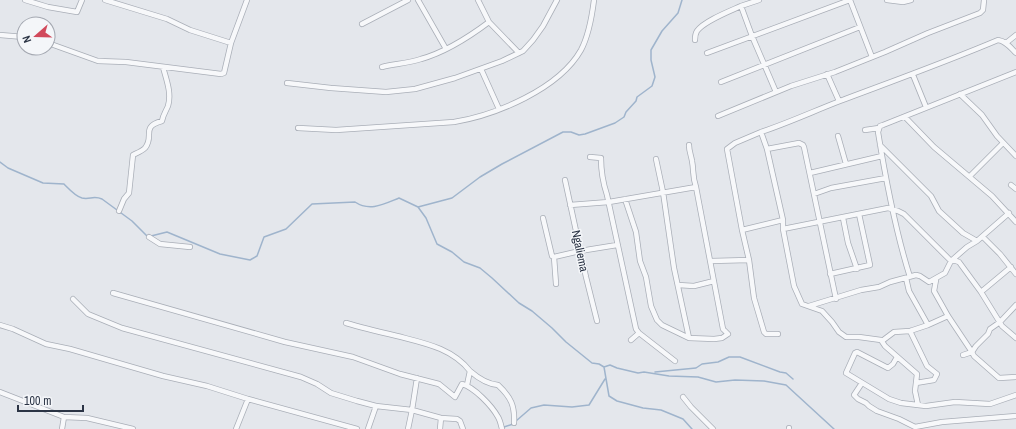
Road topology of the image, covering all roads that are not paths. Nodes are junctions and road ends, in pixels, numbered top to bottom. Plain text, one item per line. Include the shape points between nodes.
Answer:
1 (25, 0) edge
2 (82, 0) edge
3 (105, 0) edge
4 (247, 0) edge
5 (408, 0) edge
6 (418, 0) edge
7 (478, 0) edge
8 (556, 0) edge
9 (594, 0) edge
10 (759, 0) edge
11 (850, 0) edge
12 (887, 0) edge
13 (911, 0) edge
14 (984, 0) edge
15 (741, 6) junction
16 (489, 22) junction
17 (362, 24) dead end
18 (860, 27) junction
19 (0, 35) edge
20 (1016, 35) edge
21 (752, 36) junction
22 (16, 37) edge
23 (695, 40) dead end
24 (231, 43) junction
25 (1006, 43) junction
26 (56, 46) edge
27 (446, 49) junction
28 (519, 53) junction
29 (707, 53) dead end
30 (1016, 53) edge
31 (872, 57) junction
32 (764, 65) junction
33 (163, 67) junction
34 (382, 67) dead end
35 (481, 69) junction
36 (1016, 72) edge
37 (827, 74) junction
38 (913, 75) junction
39 (721, 82) dead end
40 (287, 83) dead end
41 (776, 92) junction
42 (960, 94) junction
43 (839, 102) junction
44 (926, 107) junction
45 (499, 109) junction
46 (718, 116) dead end
47 (906, 117) junction
48 (298, 128) dead end
49 (879, 128) junction
50 (865, 130) dead end
51 (761, 132) junction
52 (838, 136) dead end
53 (1003, 143) junction
54 (880, 144) junction
55 (689, 145) dead end
56 (767, 148) junction
57 (882, 156) junction
58 (1016, 156) edge
59 (590, 157) dead end
60 (656, 159) dead end
61 (846, 164) junction
62 (810, 173) junction
63 (970, 176) junction
64 (886, 178) junction
65 (564, 180) dead end
66 (1011, 185) dead end
67 (696, 187) junction
68 (1016, 189) edge
69 (663, 192) junction
70 (814, 194) junction
71 (625, 199) junction
72 (609, 202) junction
73 (570, 205) junction
74 (892, 209) junction
75 (119, 212) dead end
76 (1009, 213) junction
77 (859, 214) junction
78 (543, 218) dead end
79 (842, 218) junction
80 (783, 220) junction
81 (820, 222) junction
82 (1016, 222) edge
83 (783, 229) junction
84 (742, 230) junction
85 (149, 237) dead end
86 (983, 237) junction
87 (978, 241) junction
88 (617, 245) junction
89 (190, 247) dead end
90 (580, 251) junction
91 (554, 257) junction
92 (749, 260) junction
93 (710, 261) junction
94 (951, 261) junction
95 (1011, 267) junction
96 (857, 269) junction
97 (830, 274) junction
98 (1016, 274) edge
99 (908, 278) junction
100 (936, 280) junction
101 (714, 281) junction
102 (556, 284) dead end
103 (678, 285) junction
104 (981, 292) junction
105 (113, 294) dead end
106 (73, 299) dead end
107 (836, 299) junction
108 (1016, 305) edge
109 (809, 306) junction
110 (1014, 311) edge
111 (948, 316) junction
112 (597, 321) dead end
113 (1000, 322) junction
114 (346, 323) dead end
115 (0, 325) edge
116 (928, 325) junction
117 (910, 331) junction
118 (639, 334) junction
119 (778, 334) dead end
120 (689, 338) junction
121 (1016, 338) edge
122 (631, 340) dead end
123 (882, 341) junction
124 (972, 352) junction
125 (963, 356) dead end
126 (897, 357) junction
127 (675, 361) dead end
128 (470, 371) junction
129 (1016, 377) edge
130 (417, 378) junction
131 (862, 383) junction
132 (916, 383) junction
133 (467, 386) junction
134 (0, 392) edge
135 (1016, 395) edge
136 (683, 397) dead end
137 (248, 399) junction
138 (918, 405) junction
139 (376, 406) junction
140 (412, 410) junction
141 (1016, 416) edge
142 (64, 417) junction
143 (441, 418) junction
144 (514, 423) dead end
145 (915, 428) edge
146 (62, 429) edge
147 (134, 429) edge
148 (236, 429) edge
149 (357, 429) edge
150 (368, 429) edge
151 (408, 429) edge
152 (440, 429) edge
153 (463, 429) edge
154 (502, 429) edge
155 (713, 429) edge

1 - 2 street via 77,12
3 - 24 street via 167,18 190,30
4 - 24 street
5 - 17 street
6 - 27 street
7 - 16 street
8 - 28 street via 543,26
9 - 45 street via 588,33 582,49 562,75 540,90
10 - 15 street
11 - 18 street
11 - 21 street
12 - 13 street
14 - 31 street via 980,13
15 - 21 street
15 - 23 street via 719,15 700,28
16 - 27 street
16 - 28 street
18 - 31 street
18 - 32 street
19 - 22 street
20 - 25 street
21 - 29 street
21 - 32 street
24 - 33 street via 224,73
25 - 30 street
25 - 38 street via 998,40
26 - 33 street via 98,61
27 - 34 street via 422,59
28 - 35 street
31 - 37 street
32 - 39 street
32 - 41 street
33 - 75 street via 169,86 168,105 162,121 150,126 149,141 144,149 134,155 129,193
35 - 40 street via 404,91 373,91
35 - 45 street
36 - 42 street
37 - 41 street
37 - 43 street
38 - 43 street
38 - 44 street
41 - 46 street
42 - 44 street
42 - 53 street via 982,115
43 - 51 street
44 - 47 street
45 - 48 street via 454,122 336,130
47 - 49 street
47 - 63 street via 934,147
49 - 50 street
49 - 54 street
51 - 56 street
51 - 84 street via 727,149
52 - 61 street
53 - 58 street
53 - 63 street
54 - 57 street
54 - 87 street via 931,196 939,211 963,233
55 - 67 street
56 - 62 street via 801,144
56 - 80 street
57 - 61 street
57 - 64 street
59 - 72 street via 601,158 603,181
60 - 69 street
61 - 62 street
62 - 70 street
63 - 76 street
64 - 70 street
64 - 74 street
65 - 73 street, Ngaliema
66 - 68 street
67 - 69 street
67 - 93 street
69 - 71 street
69 - 103 street
70 - 81 street
71 - 72 street
71 - 120 street via 636,232 640,261 657,320
72 - 73 street
72 - 88 street
73 - 90 street, Ngaliema
74 - 77 street
74 - 94 street via 904,214
74 - 99 street
76 - 82 street
76 - 86 street
77 - 79 street
77 - 96 street via 870,265
78 - 91 street
79 - 81 street
79 - 96 street
80 - 83 street
80 - 84 street
81 - 83 street
81 - 97 street
83 - 109 street via 795,290 802,304
84 - 92 street
85 - 89 street via 160,244
86 - 87 street
86 - 95 street
87 - 94 street
88 - 90 street
88 - 118 street
90 - 91 street
90 - 112 street, Ngaliema
91 - 102 street
92 - 93 street
92 - 119 street via 754,298 764,332
93 - 101 street
94 - 100 street via 945,273
94 - 104 street via 959,262
95 - 98 street
95 - 104 street
96 - 97 street
97 - 107 street
99 - 100 street via 920,276 929,282
99 - 107 street
99 - 116 street via 909,291
100 - 111 street via 934,291
101 - 103 street via 694,286
101 - 120 street via 723,329 728,334 714,339
103 - 120 street
104 - 113 street
105 - 130 street via 285,342 353,356
106 - 139 street via 91,316 122,328 301,377 331,393
107 - 109 street
108 - 110 street
109 - 123 street via 826,314 839,332 846,337
110 - 113 street
111 - 116 street
111 - 124 street
113 - 121 street
113 - 124 street via 990,329
114 - 128 street via 433,345 451,354
115 - 137 street via 46,344
116 - 117 street
117 - 123 street via 894,332
117 - 132 street via 927,366 937,374 934,380
118 - 122 street
118 - 127 street
123 - 126 street
124 - 125 street
124 - 129 street via 978,361 999,378
126 - 131 street via 888,368 855,353 846,373
126 - 132 street via 917,374
128 - 133 street
128 - 144 street via 480,379 498,385 506,393 514,405
130 - 133 street via 439,384 455,397 462,384
130 - 140 street
131 - 138 street via 889,400
131 - 145 street via 855,397 877,411
132 - 138 street
133 - 154 street via 494,412 500,420
134 - 142 street
135 - 138 street via 990,404 955,402
136 - 155 street
137 - 148 street
137 - 149 street
139 - 140 street
139 - 150 street
140 - 143 street
140 - 151 street
141 - 145 street via 942,422
142 - 146 street
142 - 147 street via 87,418
143 - 152 street
143 - 153 street via 457,419

